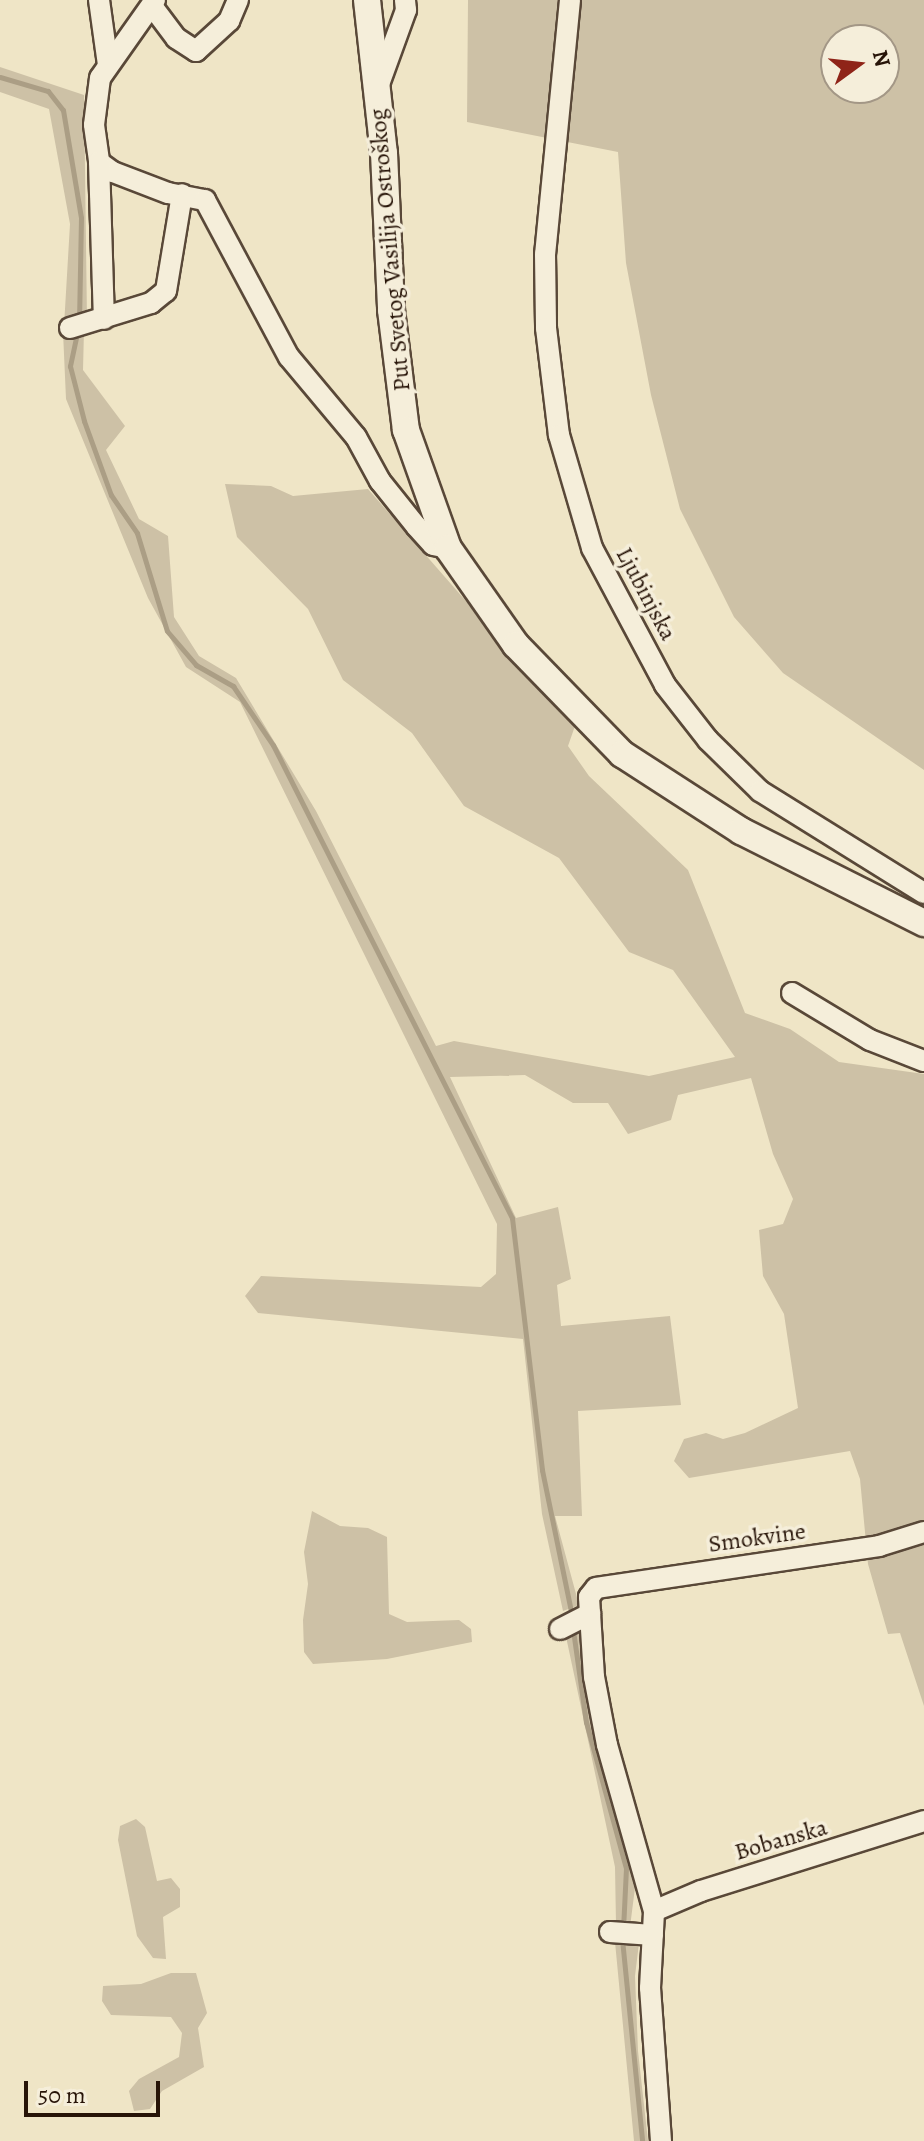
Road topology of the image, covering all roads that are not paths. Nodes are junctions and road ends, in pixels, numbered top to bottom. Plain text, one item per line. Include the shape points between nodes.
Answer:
1 (99, 0) edge
2 (238, 0) edge
3 (367, 0) edge
4 (405, 0) edge
5 (570, 0) edge
6 (154, 3) edge
7 (108, 65) junction
8 (377, 91) junction
9 (99, 162) junction
10 (182, 194) junction
11 (104, 319) junction
12 (70, 328) dead end
13 (448, 548) junction
14 (924, 893) edge
15 (924, 923) edge
16 (792, 993) dead end
17 (924, 1061) edge
18 (924, 1532) edge
19 (586, 1616) junction
20 (560, 1629) dead end
21 (924, 1821) edge
22 (654, 1911) junction
23 (610, 1932) dead end
24 (653, 1935) junction
25 (661, 2141) edge

1 - 7 street
2 - 6 street via 229,21 196,51 176,38
3 - 8 street, Put Svetog Vasilija Ostroškog
4 - 8 street
5 - 14 street, Ljubinjska via 550,195 546,328 559,435 592,548 658,672 708,740 760,791
6 - 7 street
7 - 9 street via 100,78 94,115
8 - 13 street, Put Svetog Vasilija Ostroškog via 391,310 406,430
9 - 10 street via 113,172
9 - 11 street
10 - 11 street via 166,291 151,303
10 - 13 street via 205,200 289,357 356,437 380,481 416,526 433,545
11 - 12 street
13 - 15 street, Put Svetog Vasilija Ostroškog via 516,645 622,754 741,831
16 - 17 street via 870,1040
18 - 19 street, Smokvine via 879,1546 596,1588
19 - 20 street
19 - 22 street via 607,1745
21 - 22 street, Bobanska via 701,1891
22 - 24 street
23 - 24 street
24 - 25 street via 650,1988

